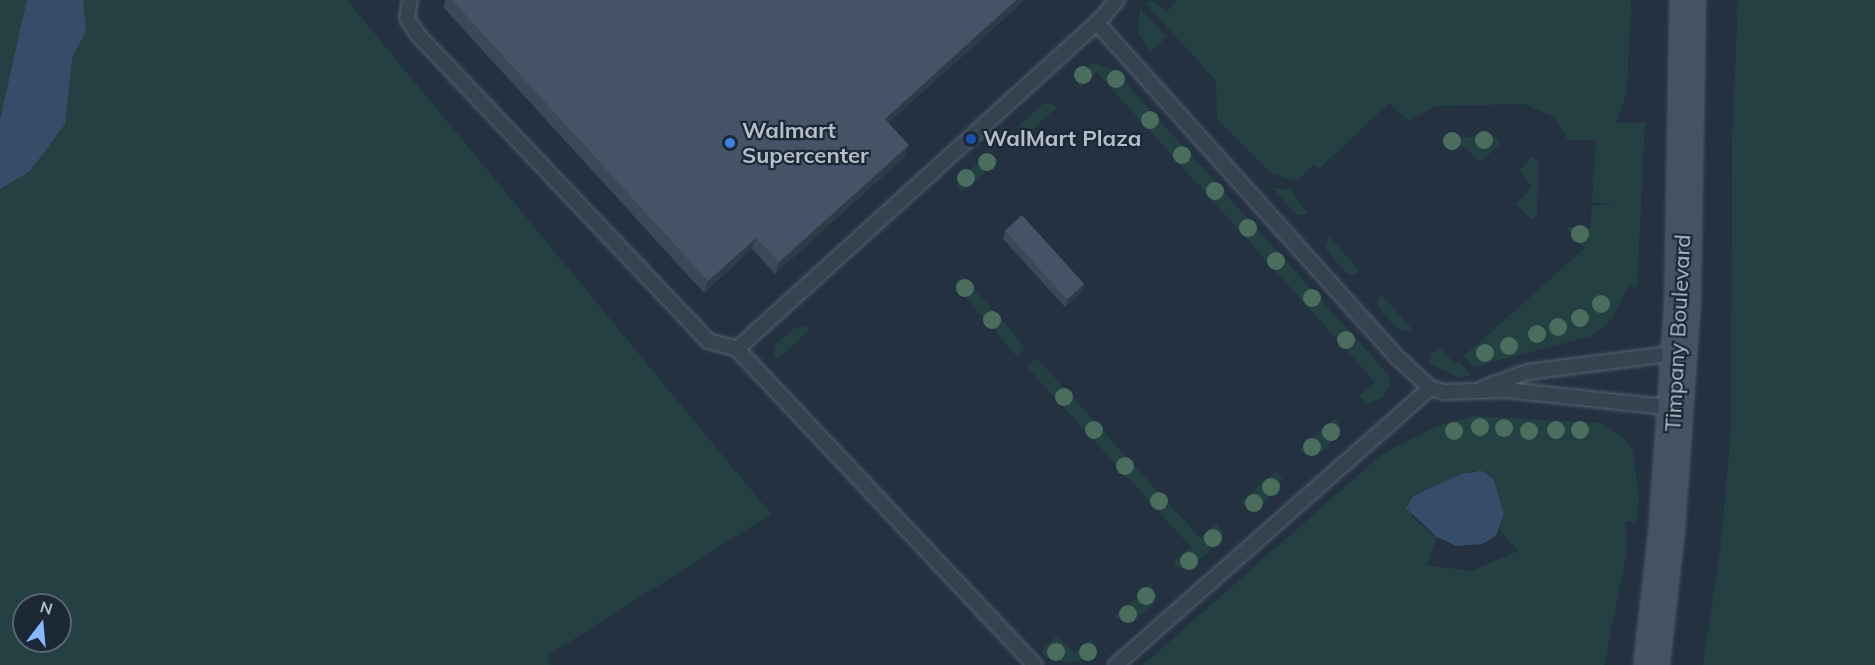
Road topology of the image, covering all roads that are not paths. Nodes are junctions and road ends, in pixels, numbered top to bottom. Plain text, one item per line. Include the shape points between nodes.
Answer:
1 (410, 0) edge
2 (1117, 0) edge
3 (1687, 0) edge
4 (1097, 23) junction
5 (737, 349) junction
6 (1678, 353) junction
7 (1430, 388) junction
8 (1481, 390) junction
9 (1675, 408) junction
10 (1035, 665) edge
11 (1116, 665) edge
12 (1651, 665) edge

1 - 5 lane via 407,18 418,35 708,341
2 - 4 lane
3 - 6 main road, Timpany Boulevard
4 - 5 lane
4 - 7 lane via 1399,359
5 - 10 lane
6 - 8 lane via 1527,372 1497,380
6 - 9 main road, Timpany Boulevard
7 - 8 lane via 1444,392
7 - 11 lane
8 - 9 lane
9 - 12 main road, Timpany Boulevard

